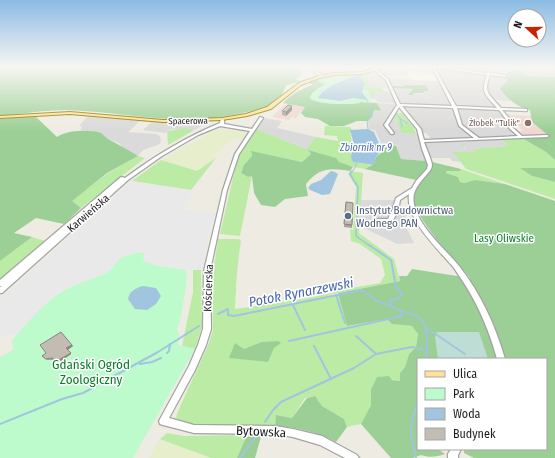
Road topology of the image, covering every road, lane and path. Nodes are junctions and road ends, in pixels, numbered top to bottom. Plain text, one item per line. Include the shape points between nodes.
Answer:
1 (294, 88) edge
2 (391, 88) edge
3 (444, 88) edge
4 (485, 88) edge
5 (399, 105) junction
6 (455, 108) junction
7 (500, 110) junction
8 (526, 110) dead end
9 (0, 117) edge
10 (261, 118) dead end
11 (220, 123) junction
12 (210, 124) junction
13 (252, 130) junction
14 (392, 133) dead end
15 (547, 136) dead end
16 (521, 137) junction
17 (478, 139) junction
18 (422, 142) junction
19 (181, 144) junction
20 (413, 189) junction
21 (378, 221) dead end
22 (0, 284) edge
23 (0, 291) edge
24 (501, 358) edge
25 (163, 421) joint
26 (354, 458) edge

1 - 11 main road, Spacerowa via 269,108
2 - 5 street
3 - 6 street
4 - 7 street
5 - 6 street
5 - 14 street via 387,124
5 - 18 street via 417,126
6 - 7 street
6 - 17 street via 460,125
7 - 8 street
7 - 16 street via 510,127
9 - 12 main road, Spacerowa via 70,113
10 - 13 street, Kościerska
11 - 12 main road, Spacerowa
11 - 12 street, Karwieńska
11 - 13 street
12 - 19 street, Karwieńska
13 - 25 street, Kościerska via 237,154 225,190 208,271 207,329 192,368
15 - 16 street
16 - 17 street
17 - 18 street
18 - 20 street via 430,167
19 - 22 street, Karwieńska via 172,146 129,173
19 - 23 street, Karwieńska via 126,179
20 - 21 street via 398,199 390,221
20 - 24 street via 411,202 416,214 469,286 496,340
25 - 26 street, Bytowska via 194,429 275,430 293,433 322,441

